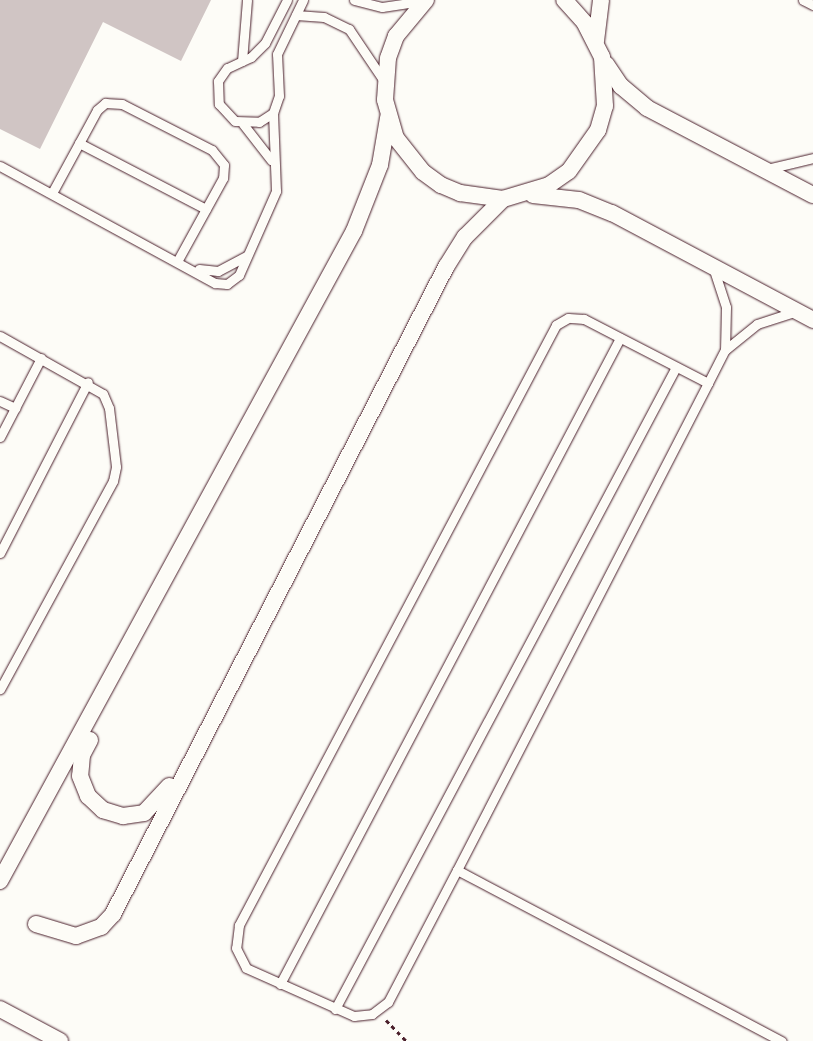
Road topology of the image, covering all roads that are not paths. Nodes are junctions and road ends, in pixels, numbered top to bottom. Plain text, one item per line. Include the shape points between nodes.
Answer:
1 (247, 0) edge
2 (287, 0) edge
3 (303, 0) edge
4 (354, 0) edge
5 (425, 0) edge
6 (564, 0) edge
7 (601, 0) edge
8 (803, 0) edge
9 (813, 6) edge
10 (296, 14) junction
11 (596, 41) junction
12 (602, 57) junction
13 (242, 61) junction
14 (384, 81) junction
15 (273, 112) junction
16 (388, 118) junction
17 (242, 124) junction
18 (79, 143) junction
19 (813, 158) edge
20 (0, 166) edge
21 (274, 167) junction
22 (765, 169) junction
23 (52, 193) junction
24 (526, 195) junction
25 (813, 195) edge
26 (503, 199) junction
27 (206, 209) junction
28 (247, 255) junction
29 (178, 260) junction
30 (713, 266) junction
31 (196, 269) junction
32 (798, 312) junction
33 (813, 320) edge
34 (0, 336) edge
35 (620, 338) junction
36 (724, 350) junction
37 (42, 358) junction
38 (676, 366) junction
39 (88, 382) junction
40 (708, 383) junction
41 (0, 401) edge
42 (15, 408) junction
43 (0, 437) edge
44 (0, 553) edge
45 (0, 689) edge
46 (104, 693) junction
47 (198, 750) junction
48 (457, 870) junction
49 (0, 881) edge
50 (36, 924) dead end
51 (280, 984) junction
52 (0, 1009) edge
53 (335, 1009) junction
54 (60, 1041) edge
55 (782, 1041) edge

1 - 13 lane
2 - 13 lane via 265,43
3 - 10 lane
4 - 5 lane via 397,7
5 - 14 street via 396,36
6 - 11 street
7 - 11 street
8 - 9 lane
10 - 14 lane via 324,17 349,29
10 - 15 lane via 277,54 279,96
11 - 12 street
12 - 22 street via 620,86 648,108
12 - 24 street via 605,106 598,130 569,171
13 - 17 lane via 228,68 216,88 223,111
14 - 16 street
15 - 17 lane via 258,122
15 - 21 lane
16 - 26 street via 400,145 423,172 460,193
16 - 46 street via 380,165 364,210
17 - 21 lane
18 - 23 lane
18 - 27 lane
18 - 27 lane via 100,106 116,102 212,150 221,159 224,172
19 - 22 lane
20 - 23 lane
21 - 28 lane via 276,191
22 - 25 street
23 - 29 lane
24 - 26 street
24 - 30 street via 561,196 596,205
26 - 47 street via 465,237 446,267
27 - 29 lane
28 - 31 lane via 218,271
28 - 31 lane via 239,275 227,284 215,283
29 - 31 lane
30 - 32 street
30 - 36 lane via 726,307
32 - 33 street
32 - 36 lane via 757,324
34 - 37 lane
35 - 38 lane
35 - 51 lane
35 - 51 lane via 578,317 556,325 239,925 236,948 241,962
36 - 40 lane
37 - 39 lane
37 - 42 lane
38 - 40 lane
38 - 53 lane
39 - 44 lane
39 - 45 lane via 103,394 109,408 113,481
40 - 48 lane
41 - 42 lane
42 - 43 lane
46 - 47 street via 101,719 80,766 83,787 103,810 124,816 153,807
46 - 49 street
47 - 50 street via 107,921 76,936
48 - 53 lane via 381,1009 363,1016
48 - 55 lane
51 - 53 lane
52 - 54 street

